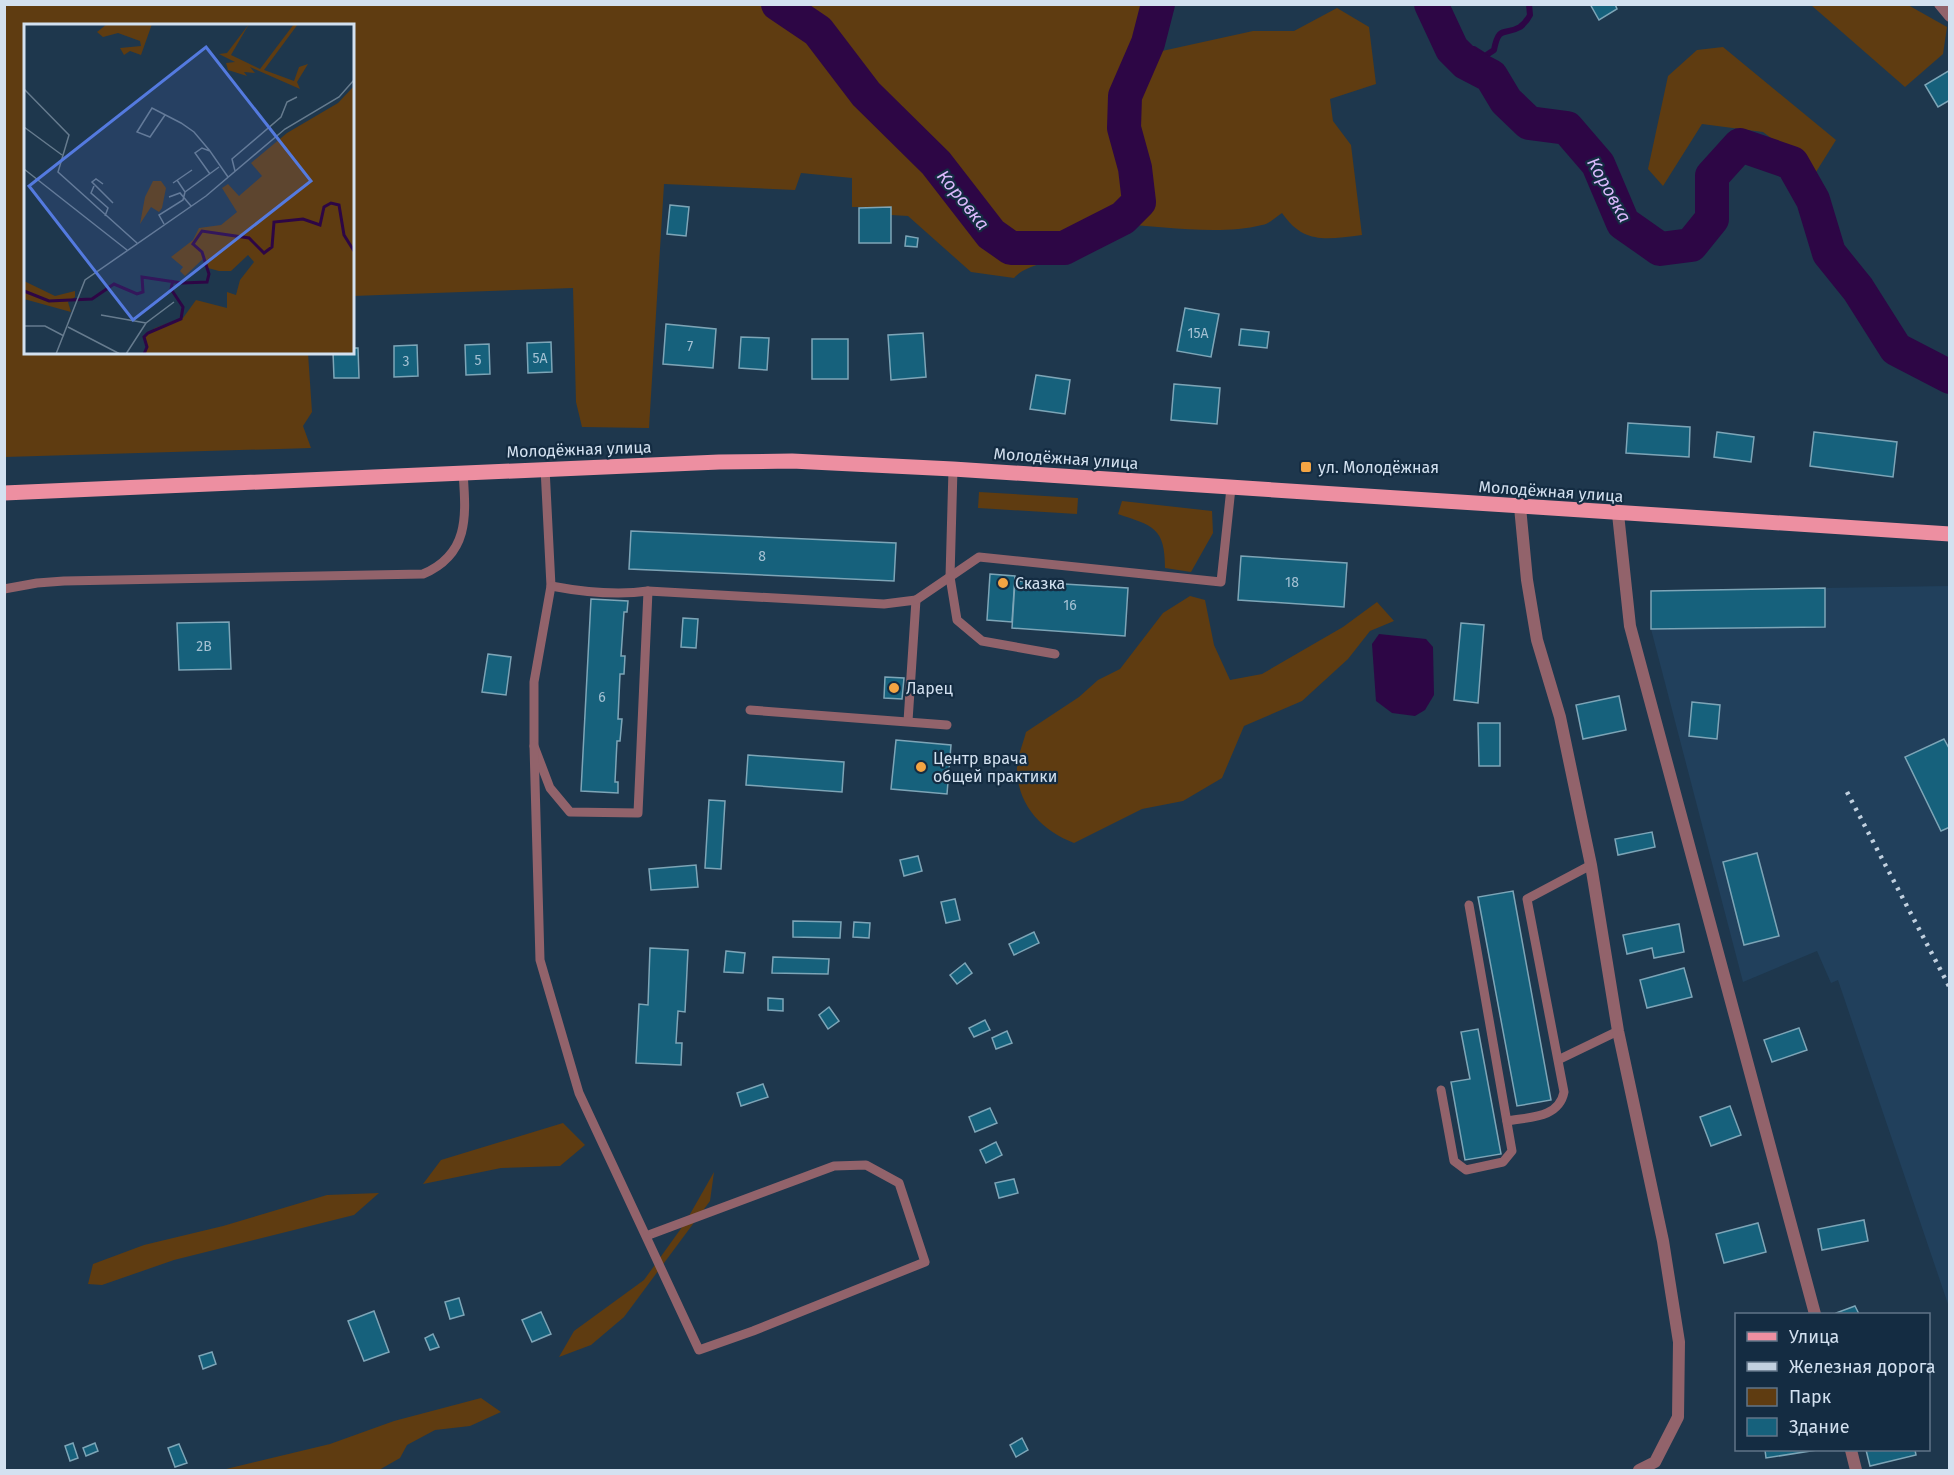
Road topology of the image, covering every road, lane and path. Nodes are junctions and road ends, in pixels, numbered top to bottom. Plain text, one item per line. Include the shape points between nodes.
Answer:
1 (1940, 4) edge
2 (1950, 16) edge
3 (545, 468) junction
4 (953, 469) junction
5 (463, 472) junction
6 (1231, 488) junction
7 (4, 493) edge
8 (1520, 507) junction
9 (1618, 514) junction
10 (1950, 534) edge
11 (950, 577) junction
12 (551, 586) junction
13 (4, 590) edge
14 (648, 591) junction
15 (916, 600) junction
16 (1055, 654) dead end
17 (750, 710) dead end
18 (908, 722) junction
19 (947, 725) dead end
20 (534, 746) junction
21 (1591, 865) junction
22 (1469, 905) dead end
23 (1618, 1031) junction
24 (1560, 1059) junction
25 (1441, 1090) dead end
26 (1507, 1121) junction
27 (646, 1236) junction
28 (1815, 1313) edge
29 (1852, 1451) edge
30 (1638, 1470) edge
31 (1857, 1470) edge

1 - 2 street
3 - 4 main road, Молодёжная улица via 792,461
3 - 5 main road, Молодёжная улица
3 - 12 lane
4 - 6 main road, Молодёжная улица
4 - 11 lane
5 - 7 main road, Молодёжная улица
5 - 13 lane via 466,515 462,532 446,559 423,574 76,581
6 - 8 main road, Молодёжная улица
6 - 11 lane via 1221,582 978,557
8 - 9 main road, Молодёжная улица
8 - 21 street via 1537,640 1560,717
9 - 10 main road, Молодёжная улица
9 - 28 street via 1630,626
11 - 15 lane
11 - 16 lane via 957,620 982,642
12 - 14 lane via 632,594
12 - 20 lane via 534,682
14 - 15 lane via 884,604
14 - 20 lane via 638,813 570,812 550,788
15 - 18 lane
17 - 18 lane
18 - 19 lane
20 - 27 lane via 540,960 579,1093
21 - 23 street
21 - 24 lane via 1527,899 1549,1022
22 - 26 lane
23 - 24 lane
23 - 30 street via 1663,1241 1679,1342 1678,1417 1655,1462
24 - 26 lane via 1562,1103 1554,1112
25 - 26 lane via 1454,1161 1466,1170 1503,1162 1512,1151
27 - 27 lane via 699,1350 926,1262 899,1183 866,1165 834,1166
29 - 31 street

